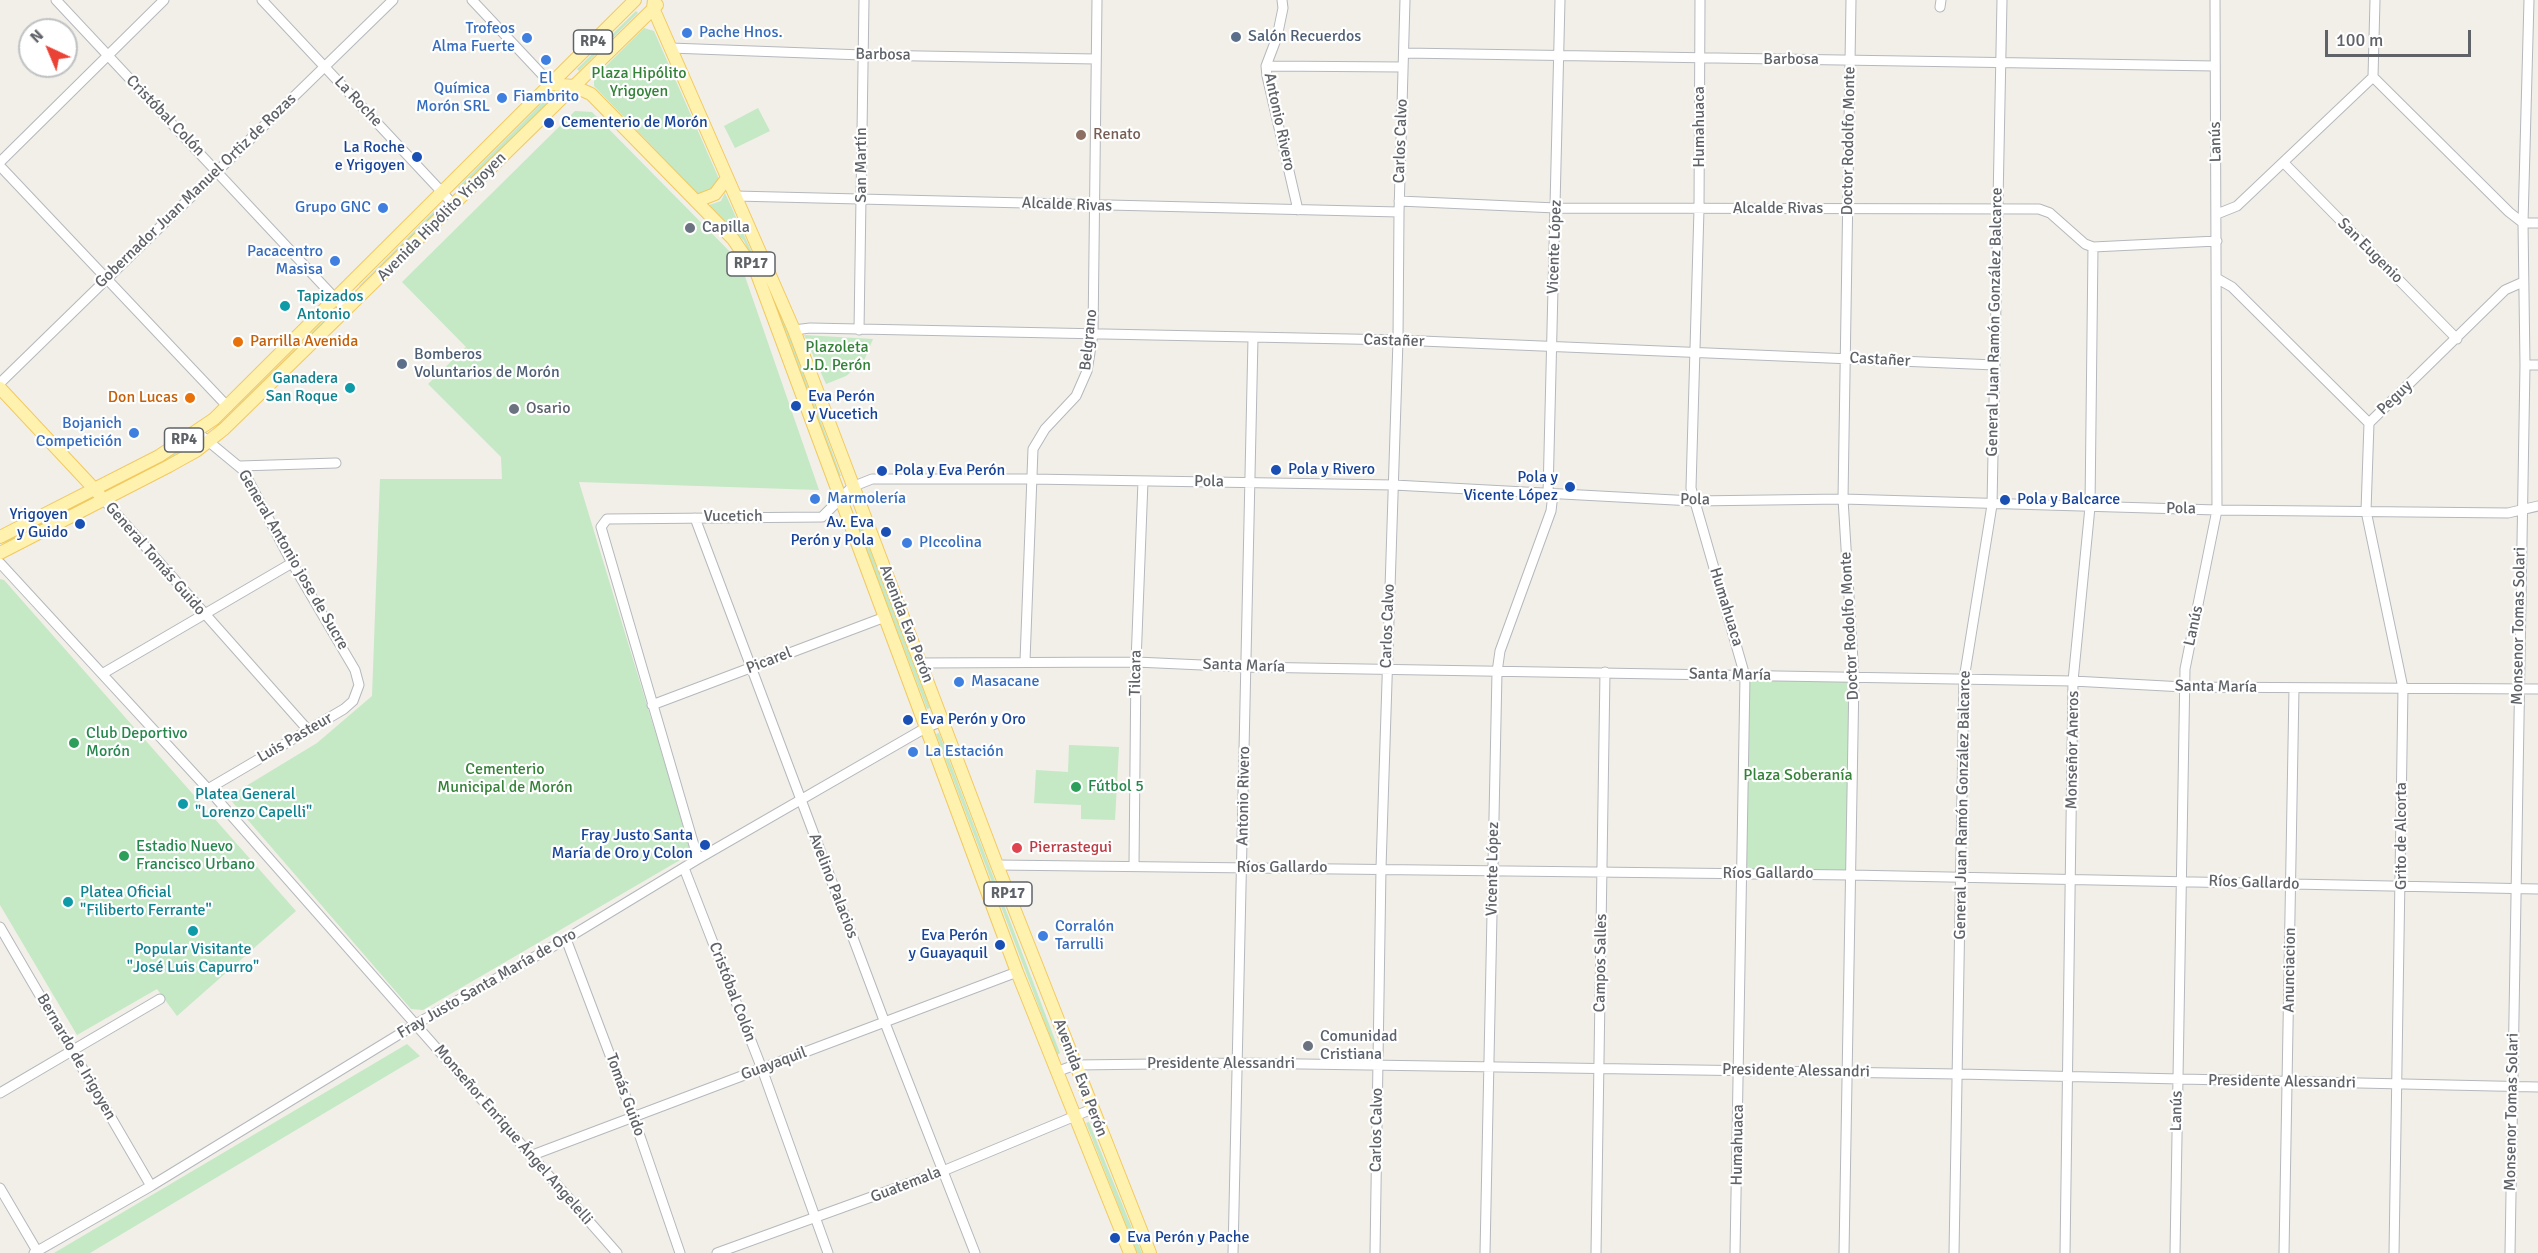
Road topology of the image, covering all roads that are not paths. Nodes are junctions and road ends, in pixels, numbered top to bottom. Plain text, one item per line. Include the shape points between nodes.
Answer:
1 (56, 0) edge
2 (164, 0) edge
3 (262, 0) edge
4 (393, 0) edge
5 (472, 0) edge
6 (635, 0) edge
7 (864, 0) edge
8 (1097, 0) edge
9 (1282, 0) edge
10 (1405, 0) edge
11 (1560, 0) edge
12 (1701, 0) edge
13 (1851, 0) edge
14 (2002, 0) edge
15 (2215, 0) edge
16 (2376, 0) edge
17 (2529, 0) edge
18 (656, 3) edge
19 (670, 48) junction
20 (1404, 53) junction
21 (863, 55) junction
22 (108, 56) junction
23 (1558, 56) junction
24 (1096, 59) junction
25 (1700, 60) junction
26 (1850, 60) junction
27 (2000, 63) junction
28 (324, 66) junction
29 (1266, 66) junction
30 (2215, 66) junction
31 (1403, 67) junction
32 (2533, 76) edge
33 (2373, 77) junction
34 (551, 84) junction
35 (573, 86) junction
36 (2284, 163) junction
37 (0, 164) edge
38 (217, 171) junction
39 (727, 178) junction
40 (442, 194) junction
41 (735, 196) junction
42 (862, 199) junction
43 (697, 201) junction
44 (1399, 201) junction
45 (454, 205) junction
46 (1094, 206) junction
47 (1556, 208) junction
48 (1699, 209) junction
49 (1847, 209) junction
50 (1997, 209) junction
51 (1298, 210) junction
52 (1399, 212) junction
53 (2217, 214) junction
54 (2523, 223) junction
55 (2538, 223) edge
56 (2217, 241) junction
57 (2093, 247) junction
58 (106, 279) junction
59 (2217, 279) junction
60 (2523, 282) junction
61 (337, 299) junction
62 (347, 311) junction
63 (794, 330) junction
64 (860, 330) junction
65 (1093, 334) junction
66 (1253, 338) junction
67 (2457, 339) junction
68 (1398, 340) junction
69 (1551, 348) junction
70 (1695, 353) junction
71 (1846, 359) junction
72 (2525, 364) junction
73 (1995, 365) junction
74 (2538, 365) edge
75 (0, 383) edge
76 (0, 388) edge
77 (228, 406) junction
78 (2369, 423) junction
79 (197, 432) junction
80 (207, 443) junction
81 (336, 464) dead end
82 (240, 466) junction
83 (1030, 479) junction
84 (1143, 481) junction
85 (1249, 483) junction
86 (1394, 485) junction
87 (852, 487) junction
88 (94, 489) junction
89 (1550, 494) junction
90 (1843, 499) junction
91 (104, 500) junction
92 (840, 500) junction
93 (1693, 501) junction
94 (1992, 505) junction
95 (2538, 506) edge
96 (2090, 507) junction
97 (2217, 510) junction
98 (2522, 510) junction
99 (2366, 511) junction
100 (695, 518) junction
101 (0, 537) edge
102 (0, 553) edge
103 (0, 563) edge
104 (292, 563) junction
105 (204, 615) junction
106 (885, 617) junction
107 (1026, 661) junction
108 (1136, 662) junction
109 (922, 663) junction
110 (1246, 667) junction
111 (751, 668) junction
112 (1386, 668) junction
113 (355, 670) joint
114 (1497, 672) junction
115 (1605, 672) junction
116 (102, 674) junction
117 (1745, 676) junction
118 (1854, 677) junction
119 (1964, 679) junction
120 (2073, 681) junction
121 (2184, 687) junction
122 (2294, 688) junction
123 (2403, 688) junction
124 (2518, 688) junction
125 (2538, 689) edge
126 (652, 705) junction
127 (943, 721) junction
128 (927, 728) junction
129 (308, 730) junction
130 (208, 789) junction
131 (801, 799) junction
132 (698, 859) junction
133 (997, 865) junction
134 (1134, 865) junction
135 (684, 868) junction
136 (1242, 868) junction
137 (1381, 868) junction
138 (1494, 871) junction
139 (1602, 872) junction
140 (1741, 874) junction
141 (1850, 875) junction
142 (1960, 879) junction
143 (2072, 880) junction
144 (2180, 881) junction
145 (2292, 884) junction
146 (2402, 888) junction
147 (2515, 889) junction
148 (2538, 889) edge
149 (0, 927) edge
150 (566, 939) junction
151 (1017, 972) junction
152 (159, 999) dead end
153 (885, 1023) junction
154 (416, 1024) junction
155 (73, 1051) junction
156 (1237, 1062) junction
157 (1075, 1065) junction
158 (1379, 1066) junction
159 (1490, 1067) junction
160 (762, 1069) junction
161 (1599, 1069) junction
162 (1739, 1070) junction
163 (1056, 1072) junction
164 (1846, 1072) junction
165 (1958, 1074) junction
166 (2068, 1077) junction
167 (2178, 1080) junction
168 (2287, 1082) junction
169 (2398, 1084) junction
170 (2513, 1087) junction
171 (2538, 1087) edge
172 (0, 1093) edge
173 (1092, 1109) junction
174 (633, 1116) junction
175 (1074, 1116) junction
176 (530, 1156) junction
177 (944, 1171) junction
178 (151, 1186) junction
179 (0, 1188) edge
180 (815, 1219) junction
181 (36, 1252) edge
182 (617, 1253) edge
183 (680, 1253) edge
184 (717, 1253) edge
185 (828, 1253) edge
186 (975, 1253) edge
187 (1130, 1253) edge
188 (1150, 1253) edge
189 (1233, 1253) edge
190 (1375, 1253) edge
191 (1485, 1253) edge
192 (1596, 1253) edge
193 (1735, 1253) edge
194 (1844, 1253) edge
195 (1954, 1253) edge
196 (2065, 1253) edge
197 (2175, 1253) edge
198 (2283, 1253) edge
199 (2394, 1253) edge
200 (2510, 1253) edge

1 - 22 street, Cristóbal Colón
2 - 22 street
3 - 28 street, La Roche
4 - 28 street, Gobernador Juan Manuel Ortiz de Rozas
5 - 34 street
6 - 34 main road, Avenida Hipólito Yrigoyen / RP4
7 - 21 street, San Martín
8 - 24 street, Belgrano
9 - 29 street, Antonio Rivero via 1277,37
10 - 20 street, Carlos Calvo
11 - 23 street, Vicente López
12 - 25 street, Humahuaca
13 - 26 street, Doctor Rodolfo Monte
14 - 27 street, General Juan Ramón González Balcarce
15 - 30 street, Lanús
16 - 33 street
17 - 32 street, Monsenor Tomas Solari
18 - 19 main road, Avenida Eva Perón / RP17
18 - 35 main road, Avenida Hipólito Yrigoyen / RP4
19 - 21 street, Barbosa
19 - 39 main road, Avenida Eva Perón / RP17
20 - 23 street, Barbosa
20 - 31 street, Carlos Calvo
21 - 24 street, Barbosa
21 - 42 street, San Martín
22 - 37 street
22 - 38 street, Cristóbal Colón
23 - 25 street, Barbosa
23 - 47 street, Vicente López
24 - 46 street, Belgrano
25 - 26 street, Barbosa
25 - 48 street, Humahuaca
26 - 27 street, Barbosa
26 - 49 street, Doctor Rodolfo Monte
27 - 30 street, Barbosa
27 - 50 street, General Juan Ramón González Balcarce
28 - 38 street, Gobernador Juan Manuel Ortiz de Rozas
28 - 40 street, La Roche
29 - 31 street
29 - 51 street, Antonio Rivero
30 - 53 street, Lanús
31 - 44 street, Carlos Calvo
32 - 54 street, Monsenor Tomas Solari
33 - 36 street
33 - 54 street
34 - 35 main road, Avenida Eva Perón
34 - 40 main road, Avenida Hipólito Yrigoyen / RP4
35 - 43 main road, Avenida Eva Perón / RP17 via 591,94
35 - 45 main road, Avenida Hipólito Yrigoyen / RP4
36 - 53 street via 2237,206
36 - 67 street, San Eugenio
37 - 58 street
38 - 58 street, Gobernador Juan Manuel Ortiz de Rozas
38 - 61 street, Cristóbal Colón
39 - 41 main road, Avenida Eva Perón / RP17
39 - 43 main road via 715,194
40 - 45 street, La Roche
40 - 61 main road, Avenida Hipólito Yrigoyen / RP4
41 - 42 street, Alcalde Rivas
41 - 63 main road, Avenida Eva Perón / RP17
42 - 46 street, Alcalde Rivas
42 - 64 street, San Martín
43 - 92 main road, Avenida Eva Perón / RP17 via 733,239 757,274
44 - 47 street, Alcalde Rivas
44 - 52 street, Carlos Calvo
45 - 62 main road, Avenida Hipólito Yrigoyen / RP4
46 - 51 street, Alcalde Rivas
46 - 65 street, Belgrano
47 - 48 street, Alcalde Rivas
47 - 69 street, Vicente López
48 - 49 street, Alcalde Rivas
48 - 70 street, Humahuaca
49 - 50 street, Alcalde Rivas
49 - 71 street, Doctor Rodolfo Monte
50 - 57 street, Alcalde Rivas via 2044,210
50 - 73 street, General Juan Ramón González Balcarce
51 - 52 street, Alcalde Rivas
52 - 68 street, Carlos Calvo
53 - 56 street, Lanús
54 - 55 street
54 - 60 street, Monsenor Tomas Solari
56 - 57 street
56 - 59 street, Lanús
57 - 96 street, Monseñor Aneros
58 - 75 street, Gobernador Juan Manuel Ortiz de Rozas
58 - 77 street
59 - 78 street, Peguy via 2232,287
59 - 97 street, Lanús
60 - 67 street, Peguy via 2505,290
60 - 72 street, Monsenor Tomas Solari
61 - 62 street, Cristóbal Colón
61 - 77 main road, Avenida Hipólito Yrigoyen / RP4
62 - 80 main road, Avenida Hipólito Yrigoyen / RP4
63 - 64 street, Castañer
63 - 87 main road, Avenida Eva Perón / RP17
64 - 65 street, Castañer
65 - 66 street, Castañer
65 - 83 street, Belgrano via 1083,383 1077,396 1037,439
66 - 68 street, Castañer
66 - 85 street, Antonio Rivero
67 - 78 street, Peguy
68 - 69 street, Castañer
68 - 86 street, Carlos Calvo
69 - 70 street, Castañer
69 - 89 street, Vicente López
70 - 71 street, Castañer
70 - 93 street, Humahuaca
71 - 73 street, Castañer
71 - 90 street, Doctor Rodolfo Monte
72 - 74 street
72 - 98 street, Monsenor Tomas Solari
73 - 94 street, General Juan Ramón González Balcarce
76 - 88 main road, General Tomás Guido
77 - 79 main road, Avenida Hipólito Yrigoyen / RP4
78 - 99 street, Grito de Alcorta
79 - 80 street, General Antonio jose de Sucre
79 - 88 main road, Avenida Hipólito Yrigoyen / RP4
80 - 82 street, General Antonio jose de Sucre
80 - 91 main road, Avenida Hipólito Yrigoyen / RP4
81 - 82 street
82 - 104 street, General Antonio jose de Sucre
83 - 84 street, Pola
83 - 87 street, Pola via 872,479
83 - 107 street, Belgrano
84 - 85 street, Pola
84 - 108 street, Tilcara
85 - 86 street, Pola
85 - 110 street, Antonio Rivero
86 - 89 street, Pola
86 - 112 street, Carlos Calvo
87 - 92 street, Vucetich
87 - 109 main road, Avenida Eva Perón / RP17
88 - 91 main road, General Tomás Guido
88 - 101 main road, Avenida Hipólito Yrigoyen / RP4
89 - 93 street, Pola
89 - 114 street, Vicente López via 1551,511 1500,651
90 - 93 street, Pola
90 - 94 street, Pola
90 - 118 street, Doctor Rodolfo Monte
91 - 102 main road, Avenida Hipólito Yrigoyen / RP4
91 - 105 street, General Tomás Guido
92 - 100 street, Vucetich via 822,517
92 - 106 main road, Avenida Eva Perón / RP17
93 - 117 street, Humahuaca
94 - 96 street, Pola
94 - 119 street, General Juan Ramón González Balcarce
95 - 98 street, Pola
96 - 97 street, Pola
96 - 120 street, Monseñor Aneros
97 - 99 street, Pola
97 - 121 street, Lanús
98 - 99 street, Pola
98 - 124 street, Monsenor Tomas Solari
99 - 123 street, Grito de Alcorta
100 - 111 street, Avelino Palacios
100 - 126 street, Vucetich via 602,522
103 - 116 street, Monseñor Enrique Ángel Angelelli
104 - 105 street
104 - 113 street, General Antonio jose de Sucre
105 - 116 street
105 - 129 street, General Tomás Guido
106 - 111 street, Picarel
106 - 128 main road, Avenida Eva Perón / RP17
107 - 108 street, Santa María
107 - 109 street, Santa María
108 - 110 street, Santa María
108 - 134 street, Tilcara
109 - 127 main road, Avenida Eva Perón / RP17
110 - 112 street, Santa María
110 - 136 street, Antonio Rivero
111 - 126 street, Picarel
111 - 131 street, Avelino Palacios
112 - 114 street, Santa María
112 - 137 street, Carlos Calvo
113 - 129 street, Luis Pasteur via 359,685 353,701
114 - 115 street, Santa María
114 - 138 street, Vicente López
115 - 117 street, Santa María
115 - 139 street, Campos Salles
116 - 130 street, Monseñor Enrique Ángel Angelelli
117 - 118 street, Santa María
117 - 140 street, Humahuaca
118 - 119 street, Santa María
118 - 141 street, Doctor Rodolfo Monte
119 - 120 street, Santa María
119 - 142 street, General Juan Ramón González Balcarce
120 - 121 street, Santa María
120 - 143 street, Monseñor Aneros
121 - 122 street, Santa María
121 - 144 street, Lanús
122 - 123 street, Santa María
122 - 145 street, Anunciacion
123 - 124 street, Santa María
123 - 146 street, Grito de Alcorta
124 - 125 street, Santa María
124 - 147 street, Monsenor Tomas Solari
126 - 132 street
127 - 128 street, Fray Justo Santa María de Oro
127 - 133 main road, Avenida Eva Perón / RP17
128 - 131 street, Fray Justo Santa María de Oro
128 - 151 main road, Avenida Eva Perón / RP17
129 - 130 street, Luis Pasteur
130 - 154 street, Monseñor Enrique Ángel Angelelli
131 - 132 street, Fray Justo Santa María de Oro
131 - 153 street, Avelino Palacios
132 - 135 street, Fray Justo Santa María de Oro
133 - 134 street, Ríos Gallardo
133 - 157 main road, Avenida Eva Perón / RP17
134 - 136 street, Ríos Gallardo
135 - 150 street, Fray Justo Santa María de Oro
135 - 160 street, Cristóbal Colón
136 - 137 street, Ríos Gallardo
136 - 156 street, Antonio Rivero
137 - 138 street, Ríos Gallardo
137 - 158 street, Carlos Calvo
138 - 139 street, Ríos Gallardo
138 - 159 street, Vicente López
139 - 140 street, Ríos Gallardo
139 - 161 street, Campos Salles
140 - 141 street, Ríos Gallardo
140 - 162 street, Humahuaca
141 - 142 street, Ríos Gallardo
141 - 164 street, Doctor Rodolfo Monte
142 - 143 street, Ríos Gallardo
142 - 165 street, General Juan Ramón González Balcarce
143 - 144 street, Ríos Gallardo
143 - 166 street, Monseñor Aneros
144 - 145 street, Ríos Gallardo
144 - 167 street, Lanús
145 - 146 street, Ríos Gallardo
145 - 168 street, Anunciacion
146 - 147 street, Ríos Gallardo
146 - 169 street, Grito de Alcorta
147 - 148 street, Ríos Gallardo
147 - 170 street, Monsenor Tomas Solari
149 - 155 street, Bernardo de Irigoyen
150 - 154 street, Fray Justo Santa María de Oro
150 - 174 street, Tomás Guido
151 - 153 street, Guayaquil
151 - 163 main road, Avenida Eva Perón / RP17
152 - 155 street
153 - 160 street, Guayaquil
153 - 177 street, Avelino Palacios
154 - 176 street, Monseñor Enrique Ángel Angelelli
154 - 178 street, Fray Justo Santa María de Oro
155 - 172 street
155 - 178 street, Bernardo de Irigoyen
156 - 157 street, Presidente Alessandri
156 - 158 street, Presidente Alessandri
156 - 189 street, Antonio Rivero
157 - 163 street, Presidente Alessandri
157 - 173 main road, Avenida Eva Perón / RP17
158 - 159 street, Presidente Alessandri
158 - 190 street, Carlos Calvo
159 - 161 street, Presidente Alessandri
159 - 191 street, Vicente López
160 - 174 street, Guayaquil
160 - 180 street, Cristóbal Colón
161 - 162 street, Presidente Alessandri
161 - 192 street, Campos Salles
162 - 164 street, Presidente Alessandri
162 - 193 street, Humahuaca
163 - 175 main road, Avenida Eva Perón / RP17
164 - 165 street, Presidente Alessandri
164 - 194 street, Doctor Rodolfo Monte
165 - 166 street, Presidente Alessandri
165 - 195 street, General Juan Ramón González Balcarce
166 - 167 street, Presidente Alessandri
166 - 196 street, Monseñor Aneros
167 - 168 street, Presidente Alessandri
167 - 197 street, Lanús
168 - 169 street, Presidente Alessandri
168 - 198 street, Anunciacion
169 - 170 street, Presidente Alessandri
169 - 199 street, Grito de Alcorta
170 - 171 street, Presidente Alessandri
170 - 200 street, Monsenor Tomas Solari
173 - 175 street, Guatemala
173 - 188 main road, Avenida Eva Perón / RP17
174 - 176 street, Guayaquil
174 - 183 street, Tomás Guido
175 - 177 street, Guatemala
175 - 187 main road, Avenida Eva Perón / RP17
176 - 182 street, Monseñor Enrique Ángel Angelelli
177 - 180 street, Guatemala
177 - 186 street, Avelino Palacios
178 - 181 street, Fray Justo Santa María de Oro
179 - 181 street
180 - 184 street, Guatemala
180 - 185 street, Cristóbal Colón

